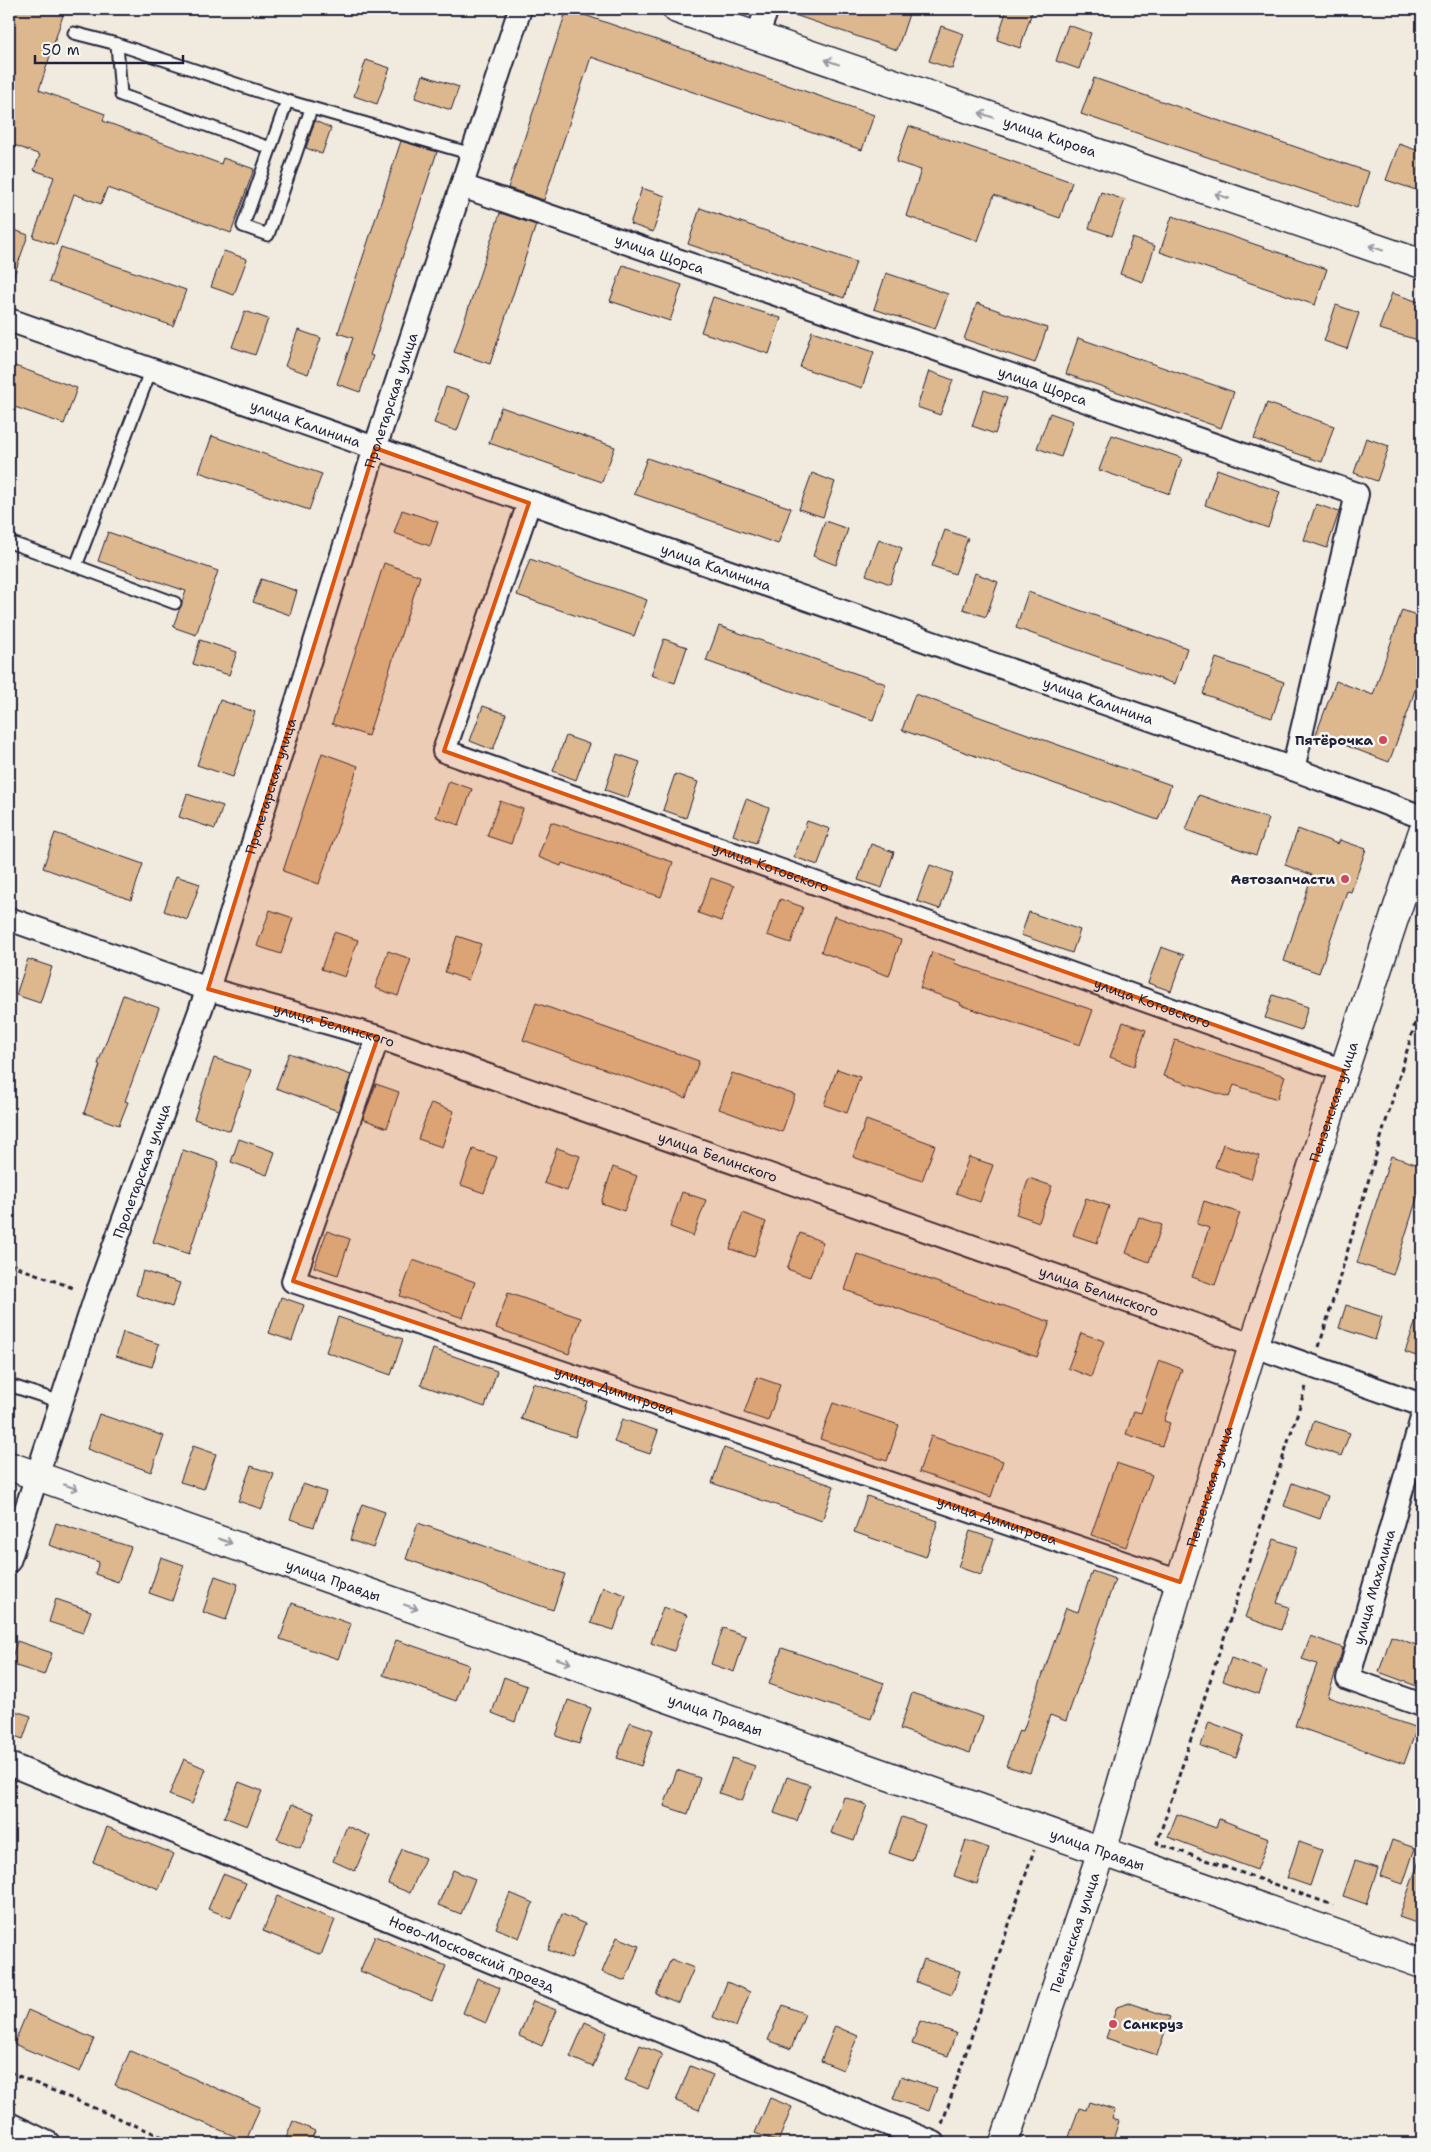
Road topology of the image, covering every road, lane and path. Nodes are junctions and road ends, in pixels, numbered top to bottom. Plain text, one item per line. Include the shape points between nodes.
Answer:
1 (520, 9) edge
2 (677, 9) edge
3 (767, 9) edge
4 (74, 33) dead end
5 (757, 36) junction
6 (117, 44) junction
7 (287, 102) junction
8 (311, 109) junction
9 (270, 148) junction
10 (472, 154) junction
11 (462, 186) junction
12 (1422, 264) edge
13 (9, 320) edge
14 (151, 369) junction
15 (375, 448) junction
16 (529, 503) junction
17 (9, 542) edge
18 (76, 566) junction
19 (175, 603) dead end
20 (1293, 770) junction
21 (1422, 817) edge
22 (1422, 834) edge
23 (9, 919) edge
24 (208, 989) junction
25 (1422, 1000) edge
26 (378, 1036) junction
27 (1344, 1071) junction
28 (9, 1264) edge
29 (96, 1296) junction
30 (1253, 1346) junction
31 (1313, 1367) junction
32 (9, 1385) edge
33 (61, 1402) junction
34 (1422, 1405) edge
35 (1422, 1418) edge
36 (9, 1466) edge
37 (37, 1475) junction
38 (9, 1561) edge
39 (1180, 1582) junction
40 (1422, 1705) edge
41 (9, 1764) edge
42 (1025, 1847) dead end
43 (1102, 1851) junction
44 (1340, 1908) dead end
45 (1422, 1964) edge
46 (9, 2072) edge
47 (9, 2124) edge
48 (938, 2134) edge
49 (48, 2143) edge
50 (177, 2143) edge
51 (1004, 2143) edge

1 - 10 street, Пролетарская улица
2 - 5 street, улица Кирова
3 - 5 street
4 - 6 lane
12 -> 5 street, улица Кирова
6 - 7 lane
6 - 9 lane via 121,95
7 - 8 lane
7 - 9 lane
8 - 9 lane via 268,235 243,226
8 - 10 lane
10 - 11 street, Пролетарская улица
11 - 15 street, Пролетарская улица
11 - 20 street, улица Щорса via 1357,494
13 - 14 street, улица Калинина
14 - 15 street, улица Калинина
14 - 18 lane
15 - 16 street, улица Калинина
15 - 24 street, Пролетарская улица
16 - 20 street, улица Калинина
16 - 27 street, улица Котовского via 444,751
17 - 18 lane
18 - 19 lane
20 - 21 street, улица Калинина
22 - 27 street, Пензенская улица
23 - 24 street, улица Белинского
24 - 26 street, улица Белинского
24 - 29 street, Пролетарская улица
25 - 31 path
26 - 30 street, улица Белинского
26 - 39 street, улица Димитрова via 293,1281
27 - 30 street, Пензенская улица
28 - 29 path
29 - 33 street, Пролетарская улица
30 - 31 street, улица Белинского
30 - 39 street, Пензенская улица
31 - 34 street, улица Белинского
31 - 44 path via 1158,1843
32 - 33 lane
33 - 37 street, Пролетарская улица
35 - 40 street, улица Махалина via 1348,1680
36 - 37 street, улица Правды
37 - 38 street, Пролетарская улица
37 -> 43 street, улица Правды
39 - 43 street, Пензенская улица
41 - 48 street, Ново-Московский проезд
42 - 48 path via 1035,1851
43 - 45 street, улица Правды
43 - 51 street, Пензенская улица
46 - 50 path
47 - 49 street

